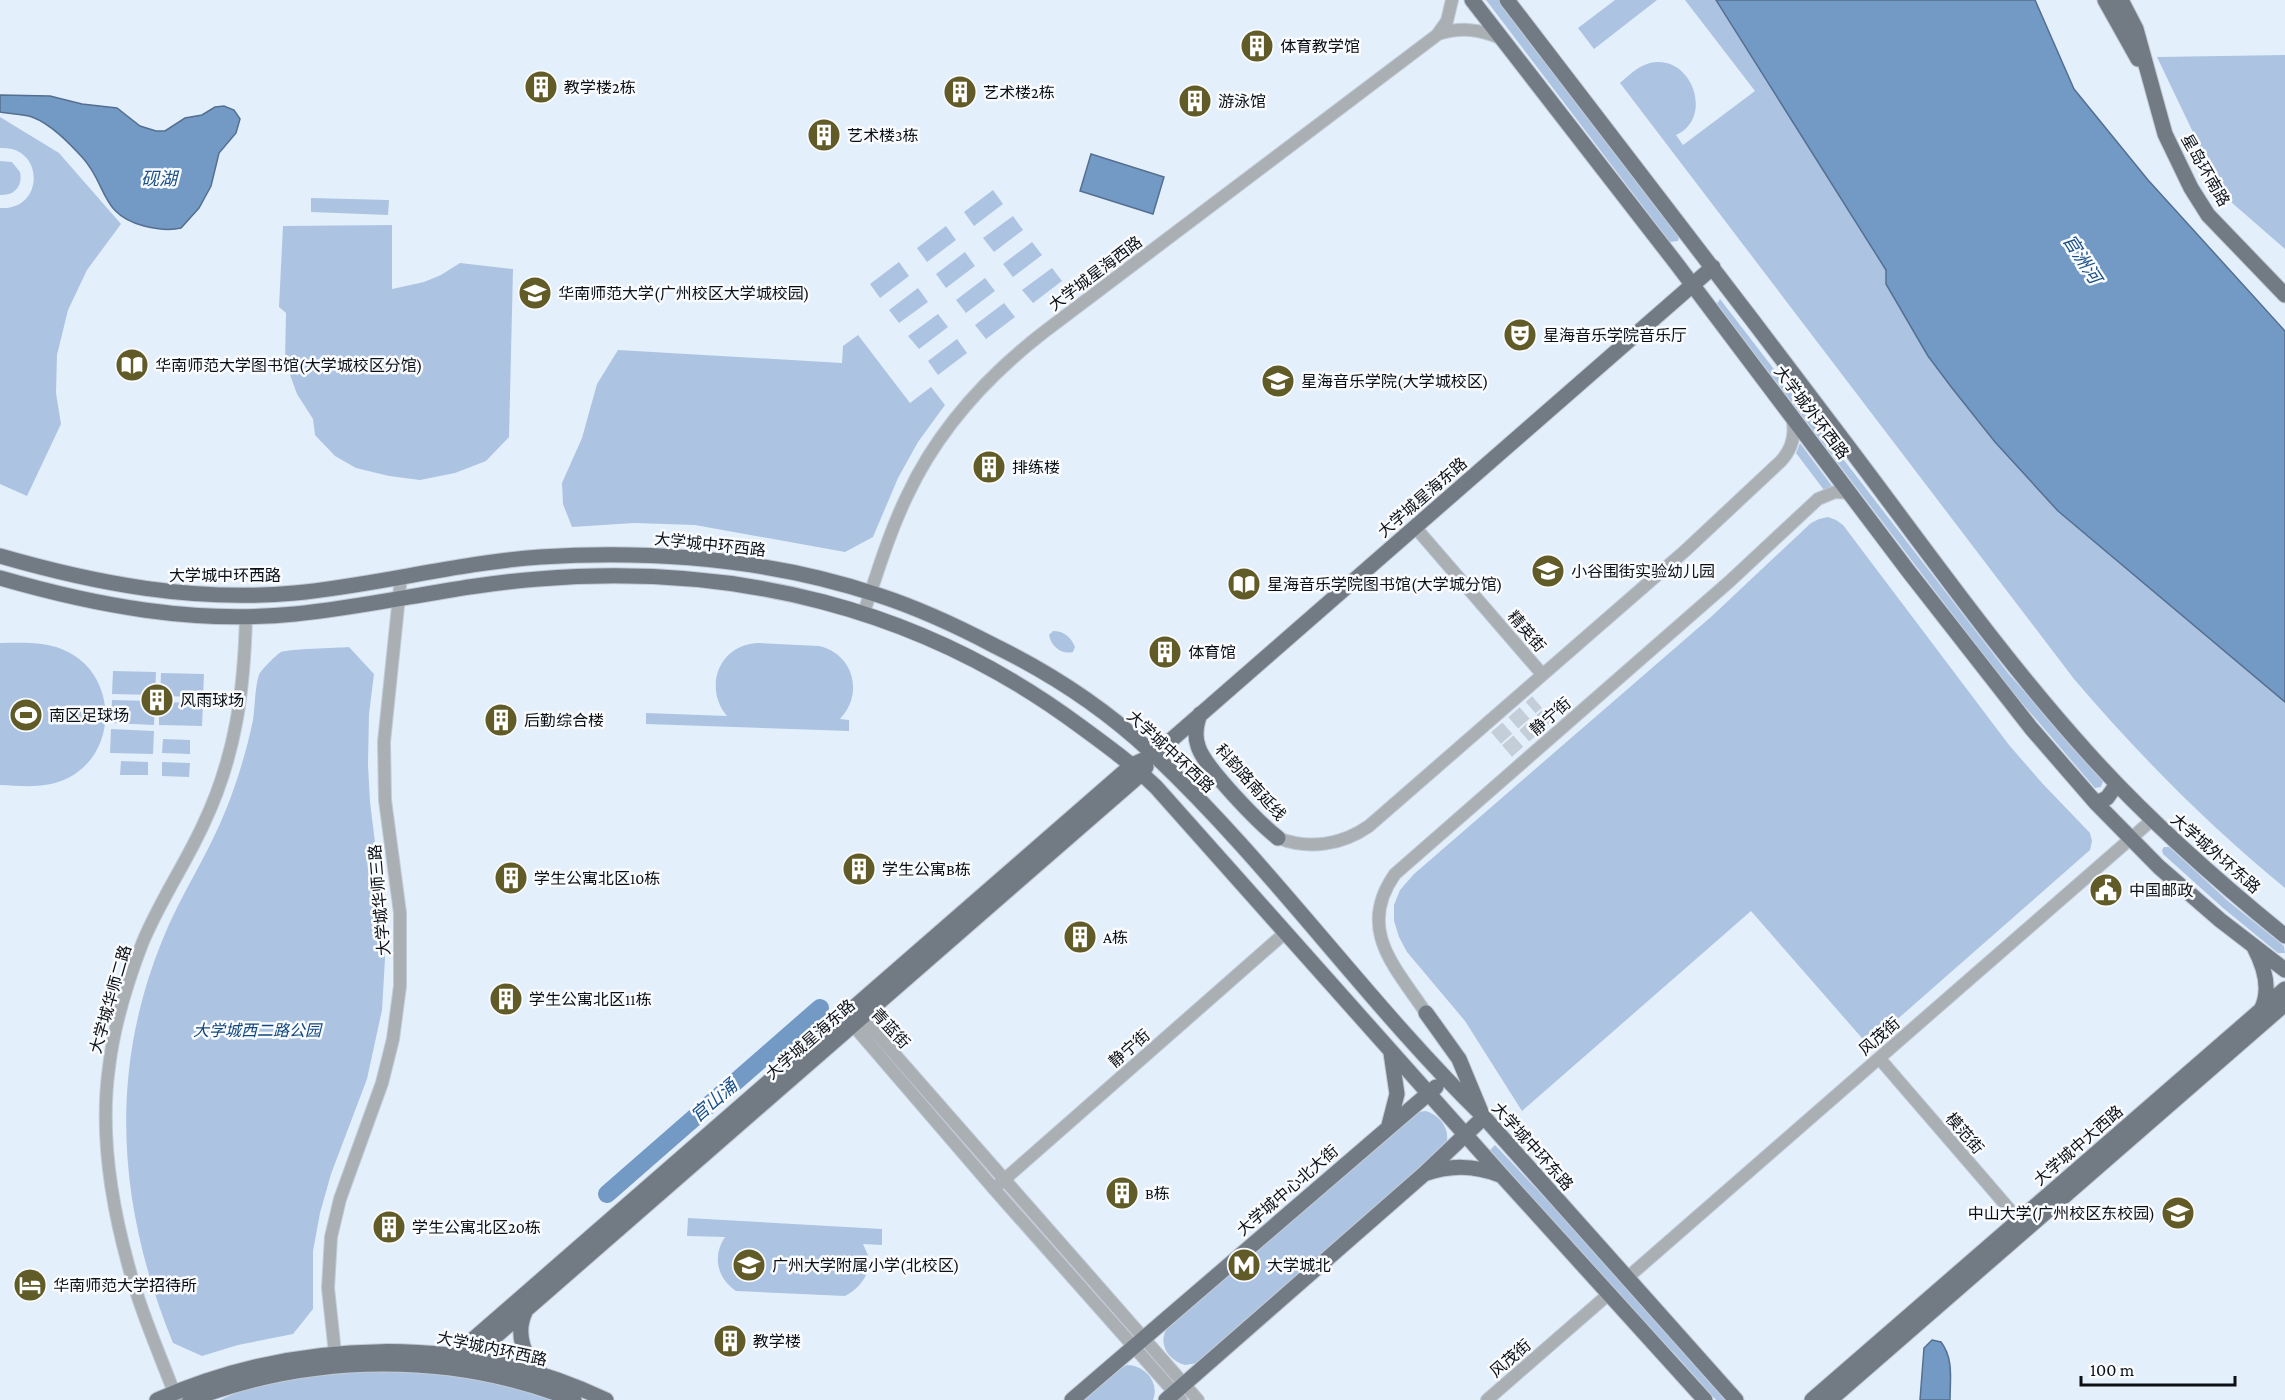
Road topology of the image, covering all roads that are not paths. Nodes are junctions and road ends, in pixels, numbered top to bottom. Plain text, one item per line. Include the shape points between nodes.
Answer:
1 (1452, 0) edge
2 (1472, 0) edge
3 (1507, 0) edge
4 (2105, 0) edge
5 (2121, 0) edge
6 (1437, 35) junction
7 (1503, 40) junction
8 (2148, 74) junction
9 (1689, 235) junction
10 (1668, 252) junction
11 (1713, 267) junction
12 (1693, 285) junction
13 (2285, 295) edge
14 (1790, 413) junction
15 (1850, 493) junction
16 (1415, 527) junction
17 (0, 556) edge
18 (797, 573) junction
19 (402, 577) junction
20 (0, 578) edge
21 (870, 592) junction
22 (794, 594) junction
23 (399, 599) junction
24 (864, 612) junction
25 (246, 617) junction
26 (1542, 674) junction
27 (1200, 714) junction
28 (1154, 754) junction
29 (1137, 770) junction
30 (2116, 784) junction
31 (2096, 803) junction
32 (2152, 820) junction
33 (1278, 838) joint
34 (2130, 839) junction
35 (1304, 916) joint
36 (1286, 932) junction
37 (2285, 936) edge
38 (2254, 947) junction
39 (2285, 970) edge
40 (2285, 989) edge
41 (2285, 1004) edge
42 (2260, 1010) junction
43 (1426, 1013) joint
44 (854, 1018) junction
45 (1390, 1050) junction
46 (1879, 1058) junction
47 (1445, 1079) junction
48 (1428, 1093) junction
49 (1484, 1117) junction
50 (1389, 1125) junction
51 (1465, 1134) junction
52 (1424, 1174) junction
53 (1503, 1177) junction
54 (998, 1185) junction
55 (2023, 1225) junction
56 (1627, 1278) junction
57 (1610, 1293) junction
58 (526, 1310) junction
59 (1139, 1343) junction
60 (335, 1353) junction
61 (470, 1359) junction
62 (456, 1363) junction
63 (544, 1376) junction
64 (1176, 1394) edge
65 (176, 1396) edge
66 (158, 1400) edge
67 (190, 1400) edge
68 (574, 1400) edge
69 (606, 1400) edge
70 (1072, 1400) edge
71 (1198, 1400) edge
72 (1487, 1400) edge
73 (1706, 1400) edge
74 (1736, 1400) edge
75 (1812, 1400) edge
76 (1830, 1400) edge

1 - 6 street, 大学城星海西路 via 1447,21
2 - 7 main road, 大学城外环西路
3 - 9 main road, 大学城外环西路
4 - 8 main road, 星岛环南路
5 - 8 main road, 星岛环南路 via 2136,29
6 - 7 street, 大学城星海西路 via 1466,29
6 - 21 street, 大学城星海西路 via 1044,332 995,374 952,422 922,466
7 - 10 main road, 大学城外环西路
8 - 13 main road, 星岛环南路 via 2165,134 2191,188 2208,214
9 - 10 main road via 1681,246
9 - 11 main road, 大学城外环西路
10 - 12 main road, 大学城外环西路
11 - 12 main road, 大学城星海东路
11 - 30 main road, 大学城外环西路 via 2000,647
12 - 14 main road, 大学城外环西路
12 - 16 main road, 大学城星海东路
14 - 15 main road, 大学城外环西路
14 - 26 street via 1794,437 1786,456
15 - 31 main road, 大学城外环西路 via 2018,711
15 - 43 street, 静宁街 via 1835,492 1818,500 1395,874 1379,906 1378,931 1385,952
16 - 26 street, 精英街
16 - 27 main road, 大学城星海东路
17 - 19 main road, 大学城中环西路 via 117,585 189,595 291,593
18 - 19 main road, 大学城中环西路 via 676,557 595,555 483,563
18 - 21 main road, 大学城中环西路
18 - 22 main road
19 - 23 street, 大学城华师三路
20 - 25 main road via 134,609 188,616
21 - 24 street, 大学城星海西路
21 - 28 main road, 大学城中环西路 via 952,624 1031,664
22 - 23 main road via 675,578 595,576 495,583
22 - 24 main road
23 - 25 main road
23 - 60 street, 大学城华师三路 via 385,715 384,764 400,913 400,986 382,1083 340,1199 332,1237 328,1288
24 - 29 main road via 932,638 996,670 1059,710
25 - 65 street, 大学城华师二路 via 241,702 228,760 204,824 143,943 124,999 108,1078 108,1154 118,1225 139,1299
26 - 33 street via 1356,835 1319,844
27 - 28 main road, 大学城星海东路
27 - 33 main road, 科韵路南延线 via 1196,736 1204,760
28 - 29 main road, 大学城星海东路
28 - 35 main road, 大学城中环西路
29 - 36 main road
29 - 44 main road, 大学城星海东路
30 - 31 main road via 2107,798
30 - 32 main road, 大学城外环西路
31 - 34 main road, 大学城外环西路
32 - 34 street, 风茂街
32 - 37 main road, 大学城外环东路
34 - 38 main road via 2192,897
34 - 46 street, 风茂街
35 - 47 main road, 大学城中环东路
36 - 45 main road
36 - 54 street, 静宁街
38 - 39 main road
38 - 42 main road via 2266,984
40 - 42 main road, 大学城中大西路
41 - 55 main road, 大学城中大西路
42 - 55 main road, 大学城中大西路
43 - 49 main road via 1459,1059
44 - 54 street, 青蓝街
44 - 58 main road, 大学城星海东路
44 - 62 main road, 大学城星海东路
45 - 48 main road
45 - 50 main road via 1397,1094
46 - 55 street, 模范街
46 - 56 street, 风茂街
47 - 48 main road, 大学城中心北大街
47 - 49 main road, 大学城中环东路
48 - 50 main road, 大学城中心北大街
48 - 51 main road
49 - 51 main road
49 - 56 main road, 大学城中环东路
50 - 59 main road, 大学城中心北大街
51 - 52 main road
51 - 53 main road
52 - 53 main road via 1460,1166
52 - 64 main road
53 - 57 main road
54 - 59 street, 青蓝街
55 - 75 main road, 大学城中大西路
55 - 76 main road, 大学城中大西路
56 - 74 main road, 大学城中环东路
57 - 72 street, 风茂街
57 - 73 main road
58 - 61 main road, 大学城星海东路
58 - 63 main road via 521,1323 522,1341 529,1360
59 - 64 street, 青蓝街
59 - 70 main road, 大学城中心北大街
60 - 62 main road, 大学城内环西路 via 384,1351
60 - 65 main road, 大学城内环西路 via 248,1368
61 - 62 main road, 大学城内环西路
61 - 63 main road, 大学城内环西路
62 - 67 main road, 大学城内环西路 via 327,1367 251,1380
62 - 68 main road, 大学城内环西路
63 - 69 main road, 大学城内环西路
64 - 71 street, 青蓝街
65 - 66 main road, 大学城内环西路

